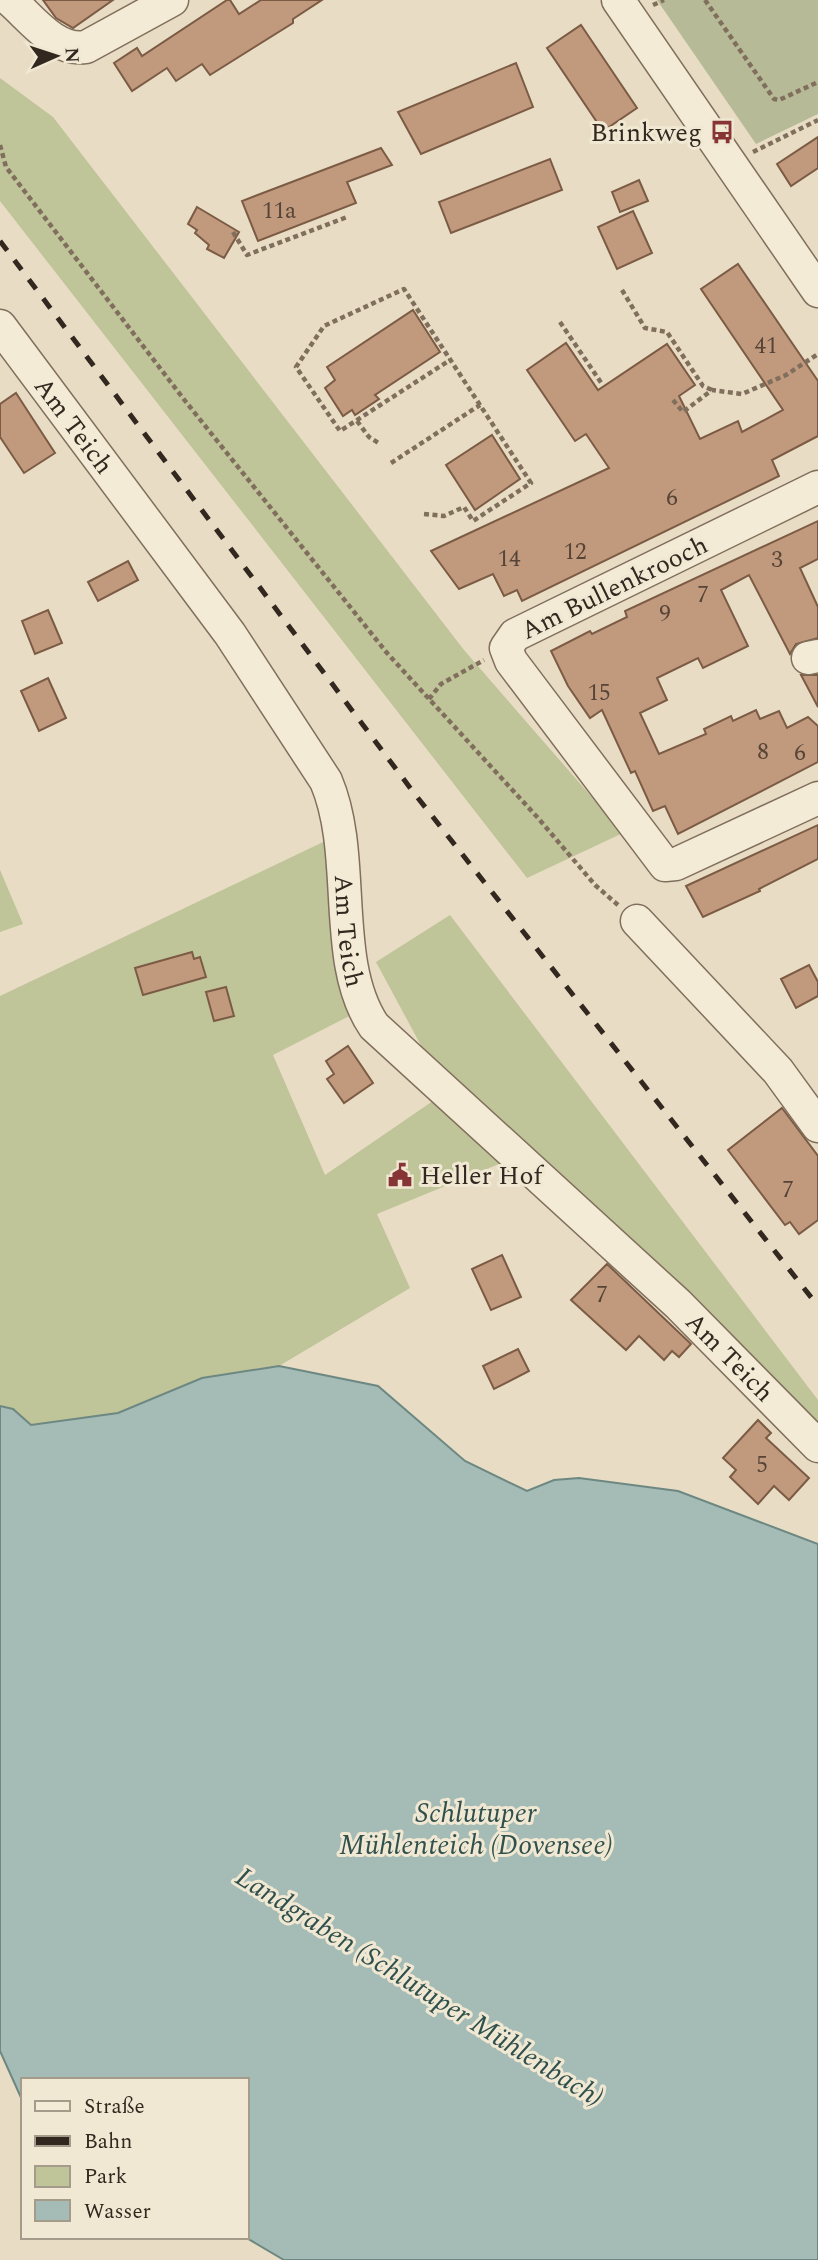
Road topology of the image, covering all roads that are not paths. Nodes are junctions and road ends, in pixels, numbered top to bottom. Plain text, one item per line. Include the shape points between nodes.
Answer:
1 (10, 0) edge
2 (172, 0) edge
3 (618, 0) edge
4 (817, 287) edge
5 (0, 326) edge
6 (818, 487) edge
7 (818, 797) edge
8 (637, 921) road end
9 (818, 1126) edge
10 (818, 1446) edge

1 - 2 street via 61,45 75,49
3 - 4 street
5 - 10 street, Am Teich via 230,634 326,781 342,833 355,979 363,1009 374,1026 678,1304
6 - 7 street, Am Bullenkrooch via 515,635 506,648 511,661 665,864 676,864
8 - 9 street via 778,1072

